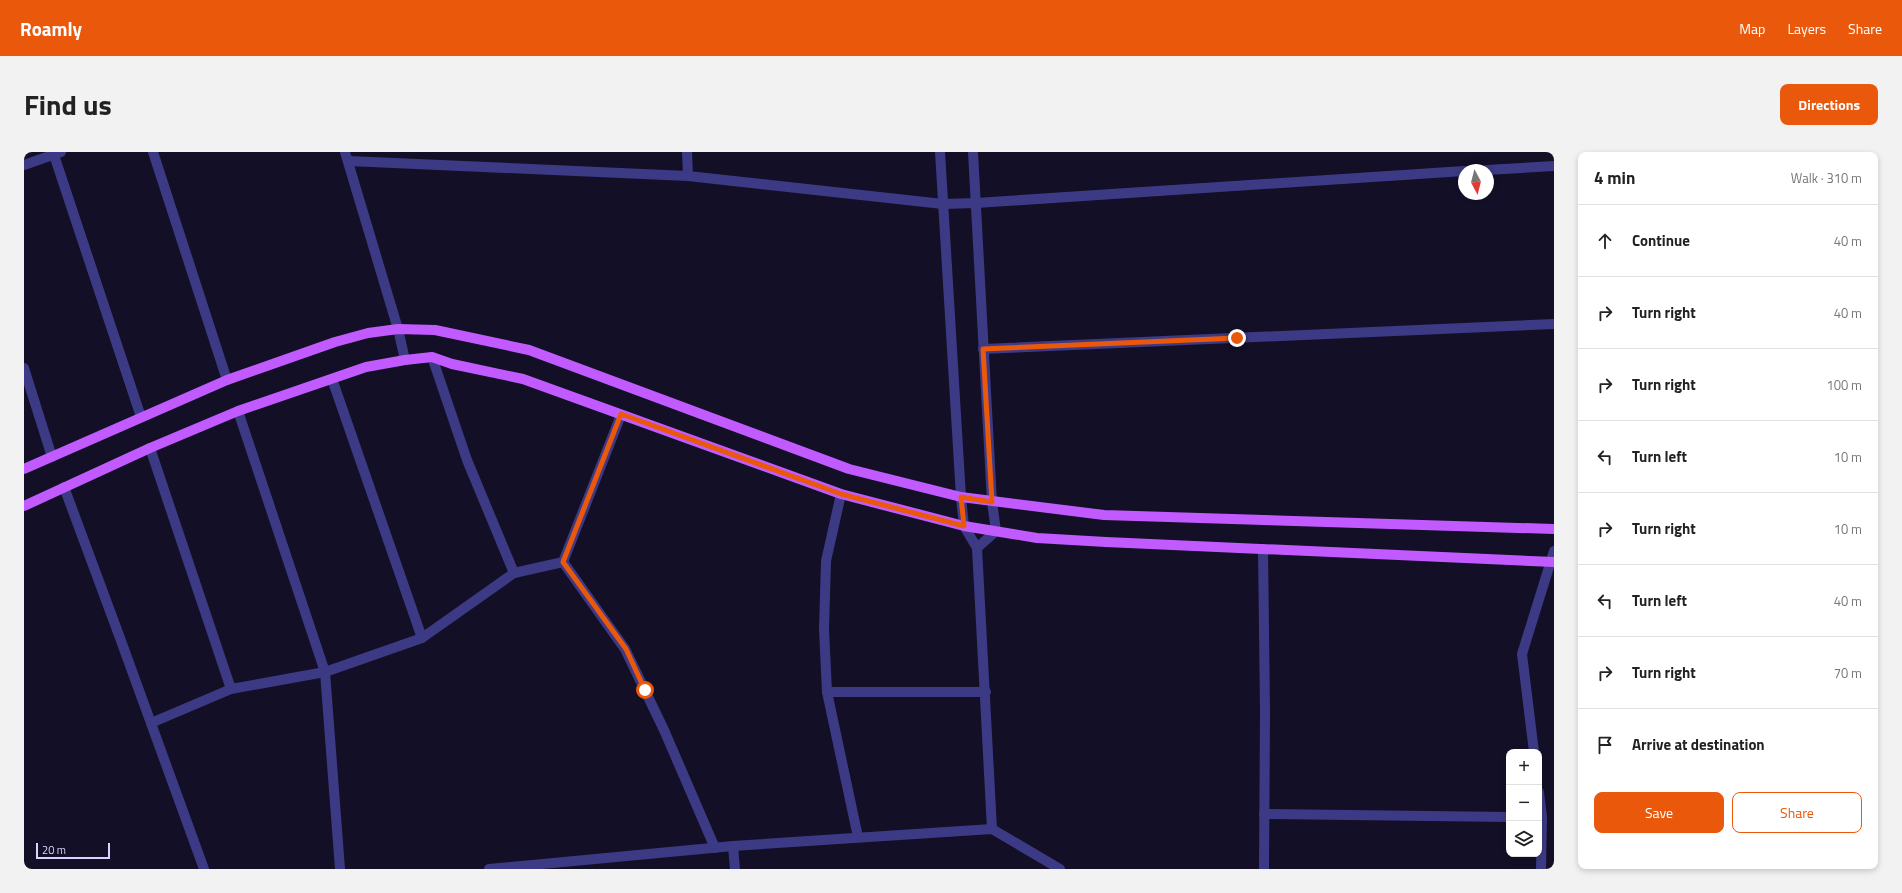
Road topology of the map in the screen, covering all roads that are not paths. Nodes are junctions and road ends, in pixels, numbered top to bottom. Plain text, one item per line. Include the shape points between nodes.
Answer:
1 (153, 152) edge
2 (687, 152) edge
3 (940, 152) edge
4 (973, 152) edge
5 (56, 153) edge
6 (347, 156) edge
7 (24, 165) edge
8 (1554, 166) edge
9 (1494, 170) edge
10 (1458, 172) edge
11 (688, 176) junction
12 (943, 204) junction
13 (976, 204) junction
14 (1554, 324) edge
15 (398, 329) junction
16 (983, 349) junction
17 (432, 357) junction
18 (405, 360) junction
19 (24, 368) edge
20 (332, 379) junction
21 (227, 380) junction
22 (238, 411) junction
23 (621, 414) junction
24 (141, 417) junction
25 (150, 448) junction
26 (52, 457) junction
27 (24, 469) edge
28 (64, 487) junction
29 (841, 494) junction
30 (961, 497) junction
31 (992, 502) junction
32 (24, 506) edge
33 (964, 526) junction
34 (1554, 529) edge
35 (996, 531) junction
36 (977, 548) junction
37 (1263, 549) junction
38 (1554, 551) edge
39 (563, 562) junction
40 (1553, 562) edge
41 (514, 573) junction
42 (422, 638) junction
43 (325, 672) junction
44 (231, 689) junction
45 (827, 692) junction
46 (986, 692) junction
47 (151, 723) junction
48 (1534, 749) edge
49 (1264, 814) junction
50 (1506, 817) edge
51 (1541, 821) edge
52 (992, 829) junction
53 (858, 837) junction
54 (732, 846) junction
55 (715, 848) junction
56 (204, 869) edge
57 (340, 869) edge
58 (490, 869) edge
59 (735, 869) edge
60 (1060, 869) edge
61 (1264, 869) edge
62 (1541, 869) edge

1 - 21 street
2 - 11 street
3 - 12 street
4 - 13 street
5 - 7 street
5 - 24 street
6 - 11 street
6 - 15 street
8 - 9 street
10 - 13 street
11 - 12 street
12 - 13 street
12 - 30 street
13 - 16 street
14 - 16 street
15 - 18 street
15 - 21 main road via 368,333 335,342
15 - 30 main road via 435,330 529,350 849,469
16 - 31 street
17 - 18 main road
17 - 23 main road via 452,364 523,379
17 - 41 street via 467,460
18 - 20 main road via 366,367
19 - 26 street
20 - 22 main road
20 - 42 street
21 - 24 main road
22 - 25 main road
22 - 43 street
23 - 29 main road
23 - 39 street
24 - 26 main road
25 - 28 main road
25 - 44 street
26 - 27 main road
28 - 32 main road
28 - 47 street
29 - 33 main road
29 - 45 street via 826,561 824,628
30 - 31 main road
30 - 33 street
31 - 34 main road via 1104,515
31 - 35 street
33 - 35 main road
33 - 36 street
35 - 36 street
35 - 37 main road via 1037,538
36 - 46 street
37 - 40 main road
37 - 49 street
38 - 40 street
39 - 41 street
39 - 55 street via 626,649
40 - 48 street via 1522,654
41 - 42 street
42 - 43 street
43 - 44 street
43 - 57 street
44 - 47 street
45 - 46 street
45 - 53 street
46 - 52 street
47 - 56 street
49 - 50 street
49 - 61 street
51 - 62 street
52 - 53 street
52 - 60 street
53 - 54 street
54 - 55 street
54 - 59 street
55 - 58 street

